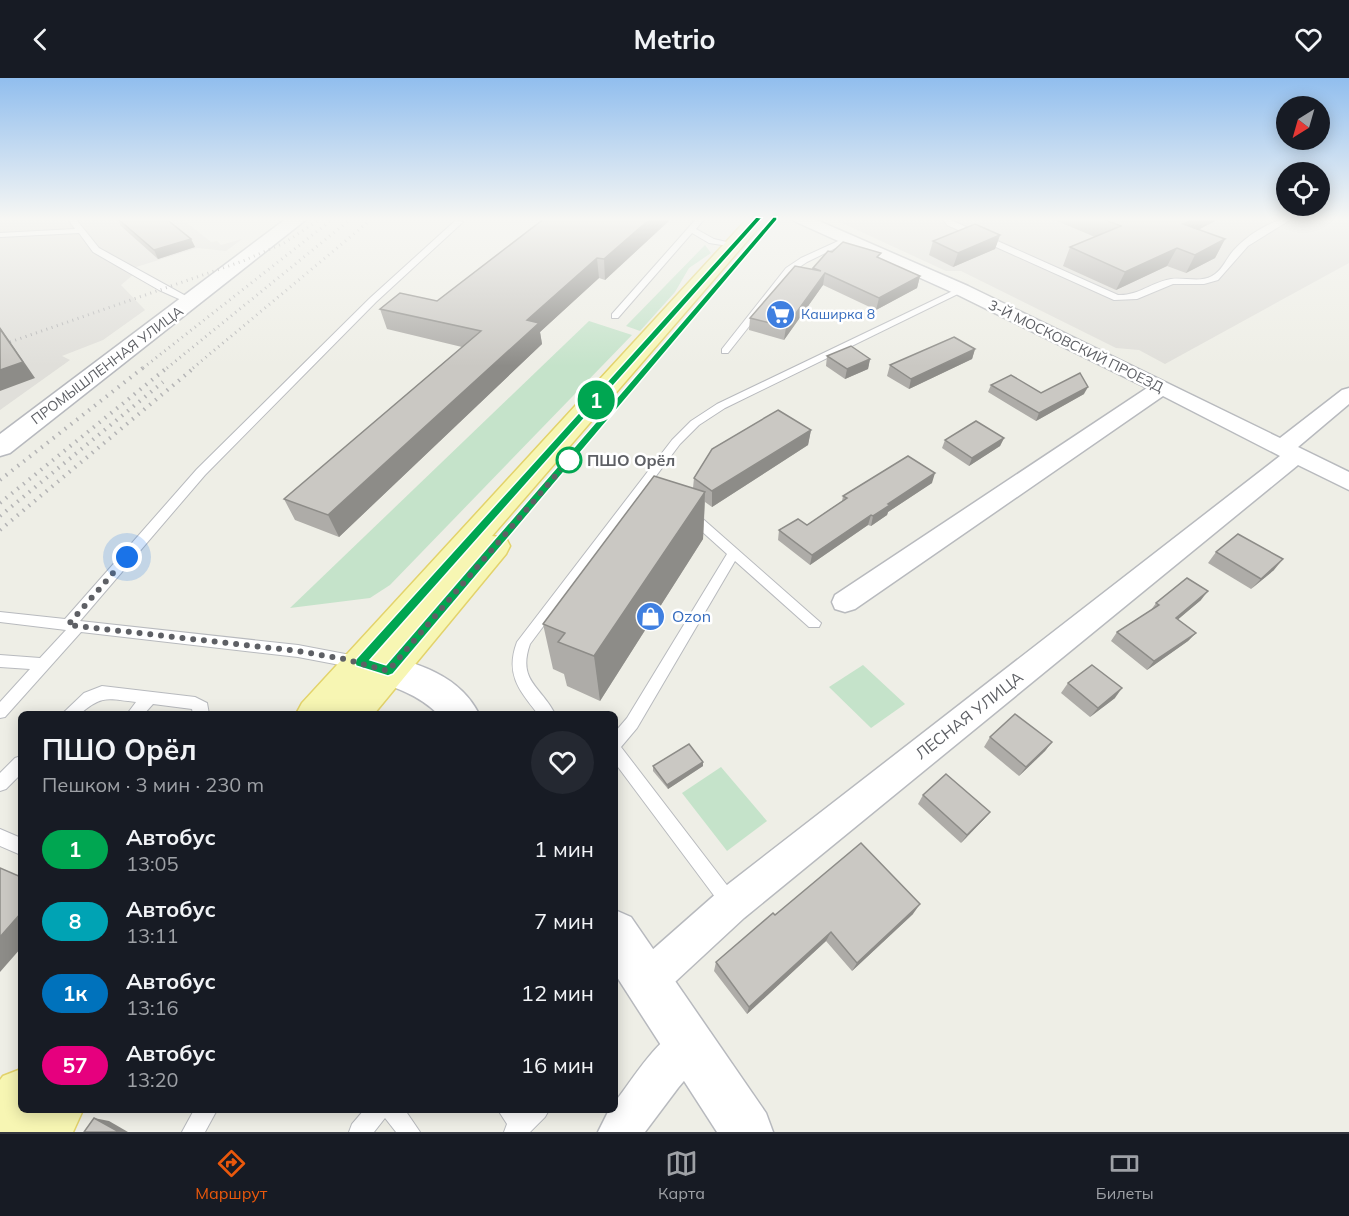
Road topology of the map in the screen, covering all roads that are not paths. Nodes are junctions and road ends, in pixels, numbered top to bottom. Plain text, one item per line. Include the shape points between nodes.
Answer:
1 (128, 267) edge
2 (235, 267) edge
3 (409, 267) edge
4 (657, 267) edge
5 (716, 267) edge
6 (731, 267) edge
7 (793, 267) edge
8 (912, 267) edge
9 (1048, 267) edge
10 (1225, 267) edge
11 (962, 290) junction
12 (191, 301) junction
13 (615, 316) dead end
14 (725, 351) dead end
15 (1161, 387) junction
16 (1349, 394) edge
17 (0, 447) edge
18 (1288, 452) junction
19 (1349, 482) edge
20 (679, 506) edge
21 (734, 553) junction
22 (845, 602) dead end
23 (0, 617) edge
24 (814, 623) dead end
25 (73, 625) junction
26 (0, 661) edge
27 (43, 664) junction
28 (375, 667) junction
29 (150, 697) junction
30 (73, 711) edge
31 (138, 711) edge
32 (202, 711) edge
33 (319, 711) edge
34 (353, 711) edge
35 (458, 711) edge
36 (545, 711) edge
37 (0, 712) edge
38 (618, 739) edge
39 (618, 755) edge
40 (18, 766) edge
41 (0, 784) edge
42 (731, 905) junction
43 (618, 937) edge
44 (648, 980) junction
45 (690, 1043) junction
46 (18, 1099) edge
47 (55, 1113) edge
48 (204, 1113) edge
49 (376, 1113) edge
50 (394, 1113) edge
51 (532, 1113) edge
52 (0, 1122) edge
53 (516, 1122) edge
54 (41, 1132) edge
55 (193, 1132) edge
56 (360, 1132) edge
57 (409, 1132) edge
58 (619, 1132) edge
59 (747, 1132) edge

1 - 12 lane
2 - 12 street, ПРОМЫШЛЕННАЯ УЛИЦА
3 - 25 lane via 201,472
4 - 13 lane
5 - 28 main road
6 - 28 main road
7 - 14 lane
8 - 11 street, 3-Й МОСКОВСКИЙ ПРОЕЗД
9 - 10 lane via 1126,299 1172,280 1201,282 1216,278
11 - 15 street, 3-Й МОСКОВСКИЙ ПРОЕЗД
11 - 36 lane via 721,405 676,442 646,489 521,648 521,678
12 - 17 street, ПРОМЫШЛЕННАЯ УЛИЦА
15 - 18 street, 3-Й МОСКОВСКИЙ ПРОЕЗД
15 - 22 street
16 - 18 street, ЛЕСНАЯ УЛИЦА
18 - 19 street, 3-Й МОСКОВСКИЙ ПРОЕЗД
18 - 42 street, ЛЕСНАЯ УЛИЦА
20 - 21 lane
21 - 24 lane
21 - 38 lane via 632,723
23 - 25 lane
25 - 27 lane
25 - 28 lane via 298,651
26 - 27 lane
27 - 37 lane
28 - 33 main road
28 - 34 main road
28 - 35 street via 436,688
29 - 30 lane via 97,693
29 - 31 lane
29 - 32 lane via 195,703
39 - 42 lane
40 - 41 lane
42 - 44 street, ЛЕСНАЯ УЛИЦА
43 - 44 street
44 - 45 street
45 - 58 street
45 - 59 street
46 - 52 main road
47 - 54 main road
48 - 55 lane
49 - 56 lane
50 - 57 lane
51 - 53 lane

